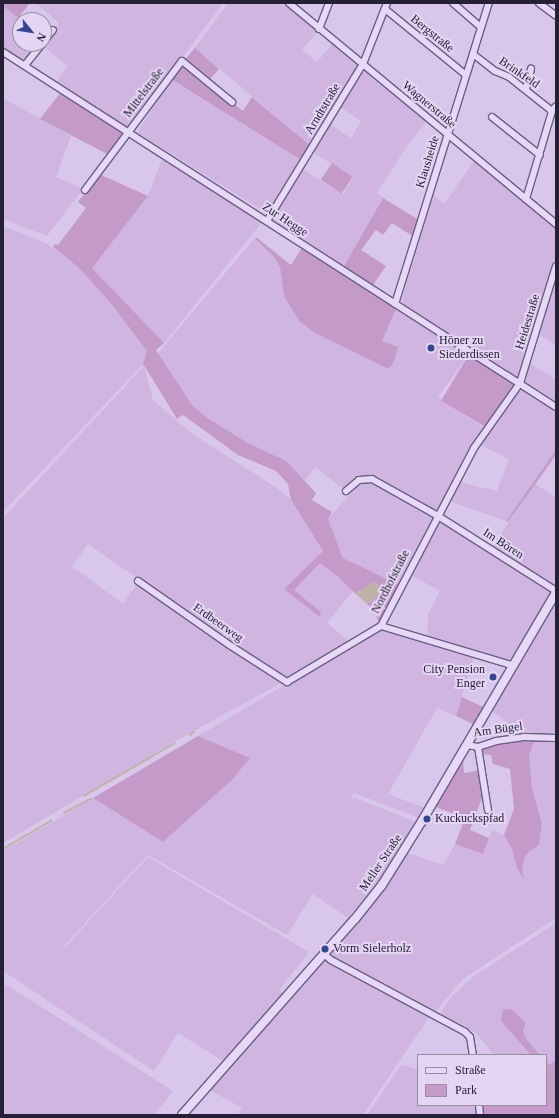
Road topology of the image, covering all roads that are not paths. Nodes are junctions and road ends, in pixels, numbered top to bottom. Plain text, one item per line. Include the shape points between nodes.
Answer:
1 (289, 3) edge
2 (329, 3) edge
3 (453, 3) edge
4 (489, 3) edge
5 (539, 3) edge
6 (386, 6) edge
7 (556, 16) edge
8 (481, 27) junction
9 (319, 29) junction
10 (3, 52) edge
11 (36, 52) edge
12 (473, 54) junction
13 (363, 64) junction
14 (25, 65) junction
15 (531, 69) dead end
16 (466, 75) junction
17 (526, 89) junction
18 (232, 102) dead end
19 (554, 108) edge
20 (492, 117) dead end
21 (129, 132) junction
22 (448, 135) junction
23 (540, 155) junction
24 (85, 190) dead end
25 (526, 199) junction
26 (267, 221) junction
27 (556, 224) edge
28 (556, 266) edge
29 (395, 304) junction
30 (520, 383) junction
31 (556, 407) edge
32 (346, 491) dead end
33 (438, 516) junction
34 (138, 581) dead end
35 (556, 592) edge
36 (381, 626) junction
37 (514, 666) junction
38 (287, 682) joint
39 (556, 738) edge
40 (467, 745) junction
41 (478, 747) junction
42 (488, 810) dead end
43 (324, 954) junction
44 (473, 1054) edge
45 (182, 1115) edge

1 - 9 street, Wagnerstraße
2 - 9 street
3 - 8 street
4 - 8 street, Klausheide
5 - 7 street
6 - 13 street, Arndtstraße
6 - 16 street, Bergstraße
8 - 12 street, Klausheide
9 - 13 street, Wagnerstraße
10 - 14 street, Zur Hegge
11 - 14 street
12 - 16 street, Klausheide
12 - 17 street, Brinkfeld via 495,71
13 - 22 street, Wagnerstraße
13 - 26 street, Arndtstraße
14 - 21 street, Zur Hegge
15 - 17 street
16 - 22 street, Klausheide
17 - 19 street, Brinkfeld
18 - 21 street, Mittelstraße via 182,61
19 - 23 street, Brinkfeld
20 - 23 street
21 - 24 street, Mittelstraße
21 - 26 street, Zur Hegge
22 - 25 street, Wagnerstraße
22 - 29 street, Klausheide
23 - 25 street, Brinkfeld
25 - 27 street, Wagnerstraße
26 - 29 street, Zur Hegge
28 - 30 street, Heidestraße
29 - 30 street, Zur Hegge
30 - 31 street, Zur Hegge
30 - 33 street, Nordhofstraße via 474,448
32 - 33 street via 359,480 372,479
33 - 35 street, Im Bören
33 - 36 street, Nordhofstraße
34 - 38 street, Erdbeerweg
35 - 37 main road, Meller Straße
36 - 37 street
36 - 38 street, Nordhofstraße
37 - 40 main road, Meller Straße
39 - 41 street, Am Bügel via 524,737 496,741
40 - 41 street, Am Bügel
40 - 43 main road, Meller Straße via 390,872 355,919
41 - 42 street
43 - 44 street via 465,1032 472,1044
43 - 45 main road, Meller Straße

